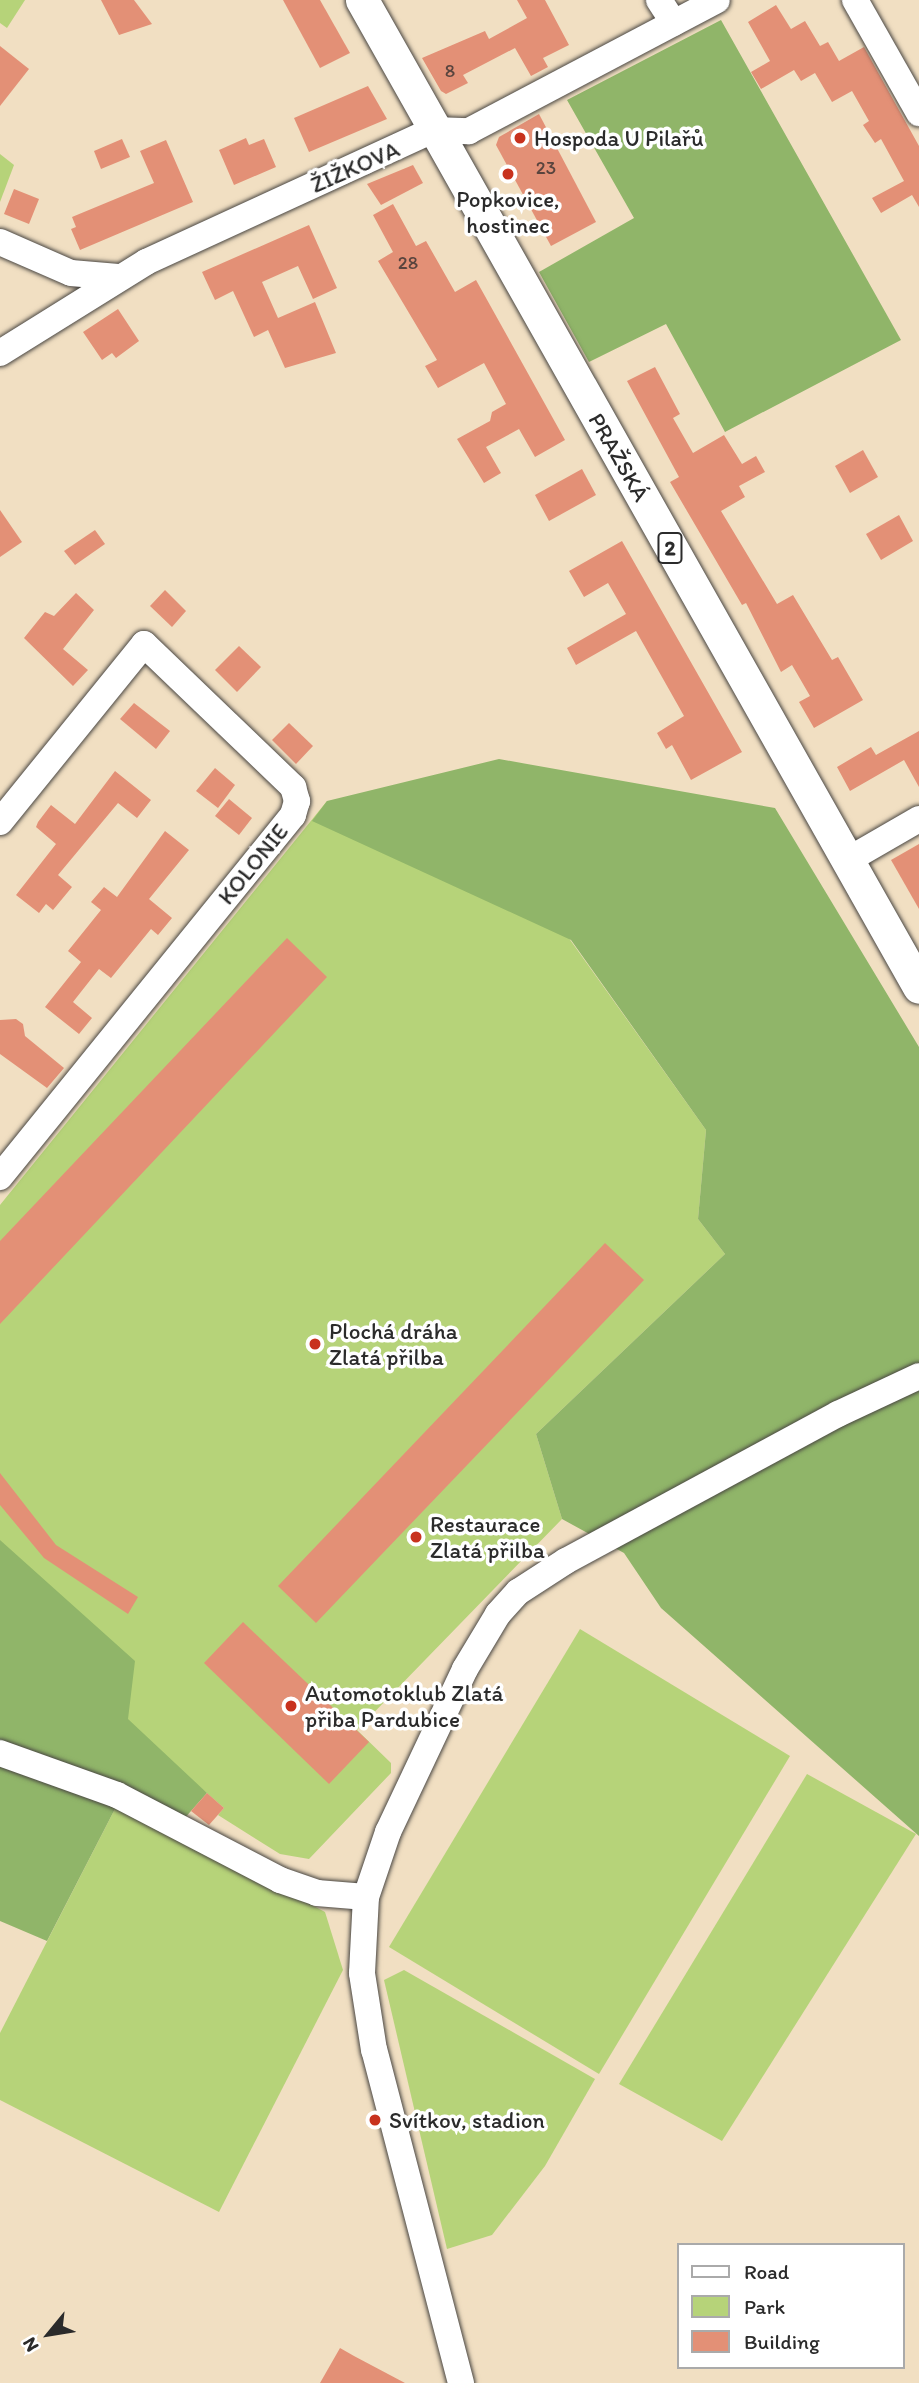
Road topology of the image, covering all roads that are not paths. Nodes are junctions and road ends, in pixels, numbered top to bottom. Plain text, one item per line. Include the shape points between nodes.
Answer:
1 (362, 0) edge
2 (659, 0) edge
3 (717, 0) edge
4 (855, 0) edge
5 (674, 23) junction
6 (919, 113) edge
7 (433, 130) junction
8 (0, 242) edge
9 (40, 262) junction
10 (118, 277) junction
11 (47, 322) junction
12 (0, 353) edge
13 (919, 819) edge
14 (0, 821) edge
15 (848, 860) junction
16 (919, 987) edge
17 (0, 1177) edge
18 (919, 1376) edge
19 (0, 1753) edge
20 (366, 1897) junction
21 (461, 2383) edge

1 - 7 main road, PRAŽSKÁ / 2
2 - 5 street
3 - 5 street, ŽIŽKOVA
4 - 6 street
5 - 7 street, ŽIŽKOVA via 469,131
7 - 10 street, ŽIŽKOVA
7 - 15 main road, PRAŽSKÁ / 2
8 - 9 street
9 - 10 street via 84,276
9 - 11 street via 53,274 60,292
10 - 11 street, ŽIŽKOVA
11 - 12 street, ŽIŽKOVA
13 - 15 street
14 - 17 street, KOLONIE via 144,644 293,788 298,801 293,815
15 - 16 main road, PRAŽSKÁ / 2
18 - 20 street via 838,1414 566,1560 518,1592 498,1614 465,1669 388,1832
19 - 20 street via 117,1796 280,1880 317,1893
20 - 21 street via 362,1973 374,2050

